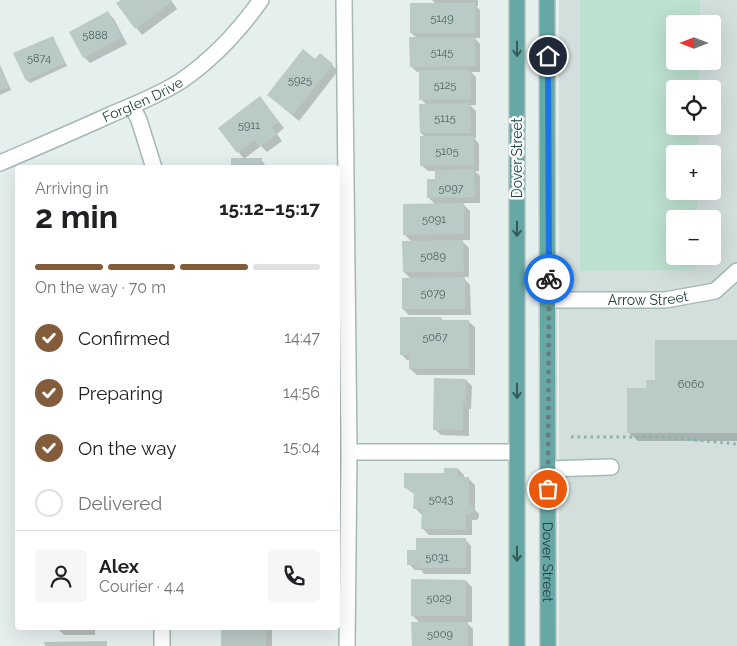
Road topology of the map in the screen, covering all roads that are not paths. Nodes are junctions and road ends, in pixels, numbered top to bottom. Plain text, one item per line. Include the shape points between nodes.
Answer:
1 (261, 0) edge
2 (344, 0) edge
3 (517, 0) edge
4 (547, 0) edge
5 (132, 106) junction
6 (0, 164) edge
7 (153, 165) edge
8 (737, 271) edge
9 (549, 300) junction
10 (349, 452) junction
11 (517, 452) junction
12 (611, 467) dead end
13 (548, 469) junction
14 (162, 630) edge
15 (162, 646) edge
16 (347, 646) edge
17 (517, 646) edge
18 (548, 646) edge

1 - 5 street, Forglen Drive via 245,23 207,62 180,82
2 - 10 street
3 -> 11 main road, Dover Street
4 - 9 main road, Dover Street
5 - 6 street, Forglen Drive
5 - 7 street
8 - 9 street, Arrow Street via 715,291 665,300
9 - 13 main road, Dover Street
10 - 11 street
10 - 16 street
11 -> 17 main road, Dover Street
12 - 13 street
13 - 18 main road, Dover Street
14 - 15 street

